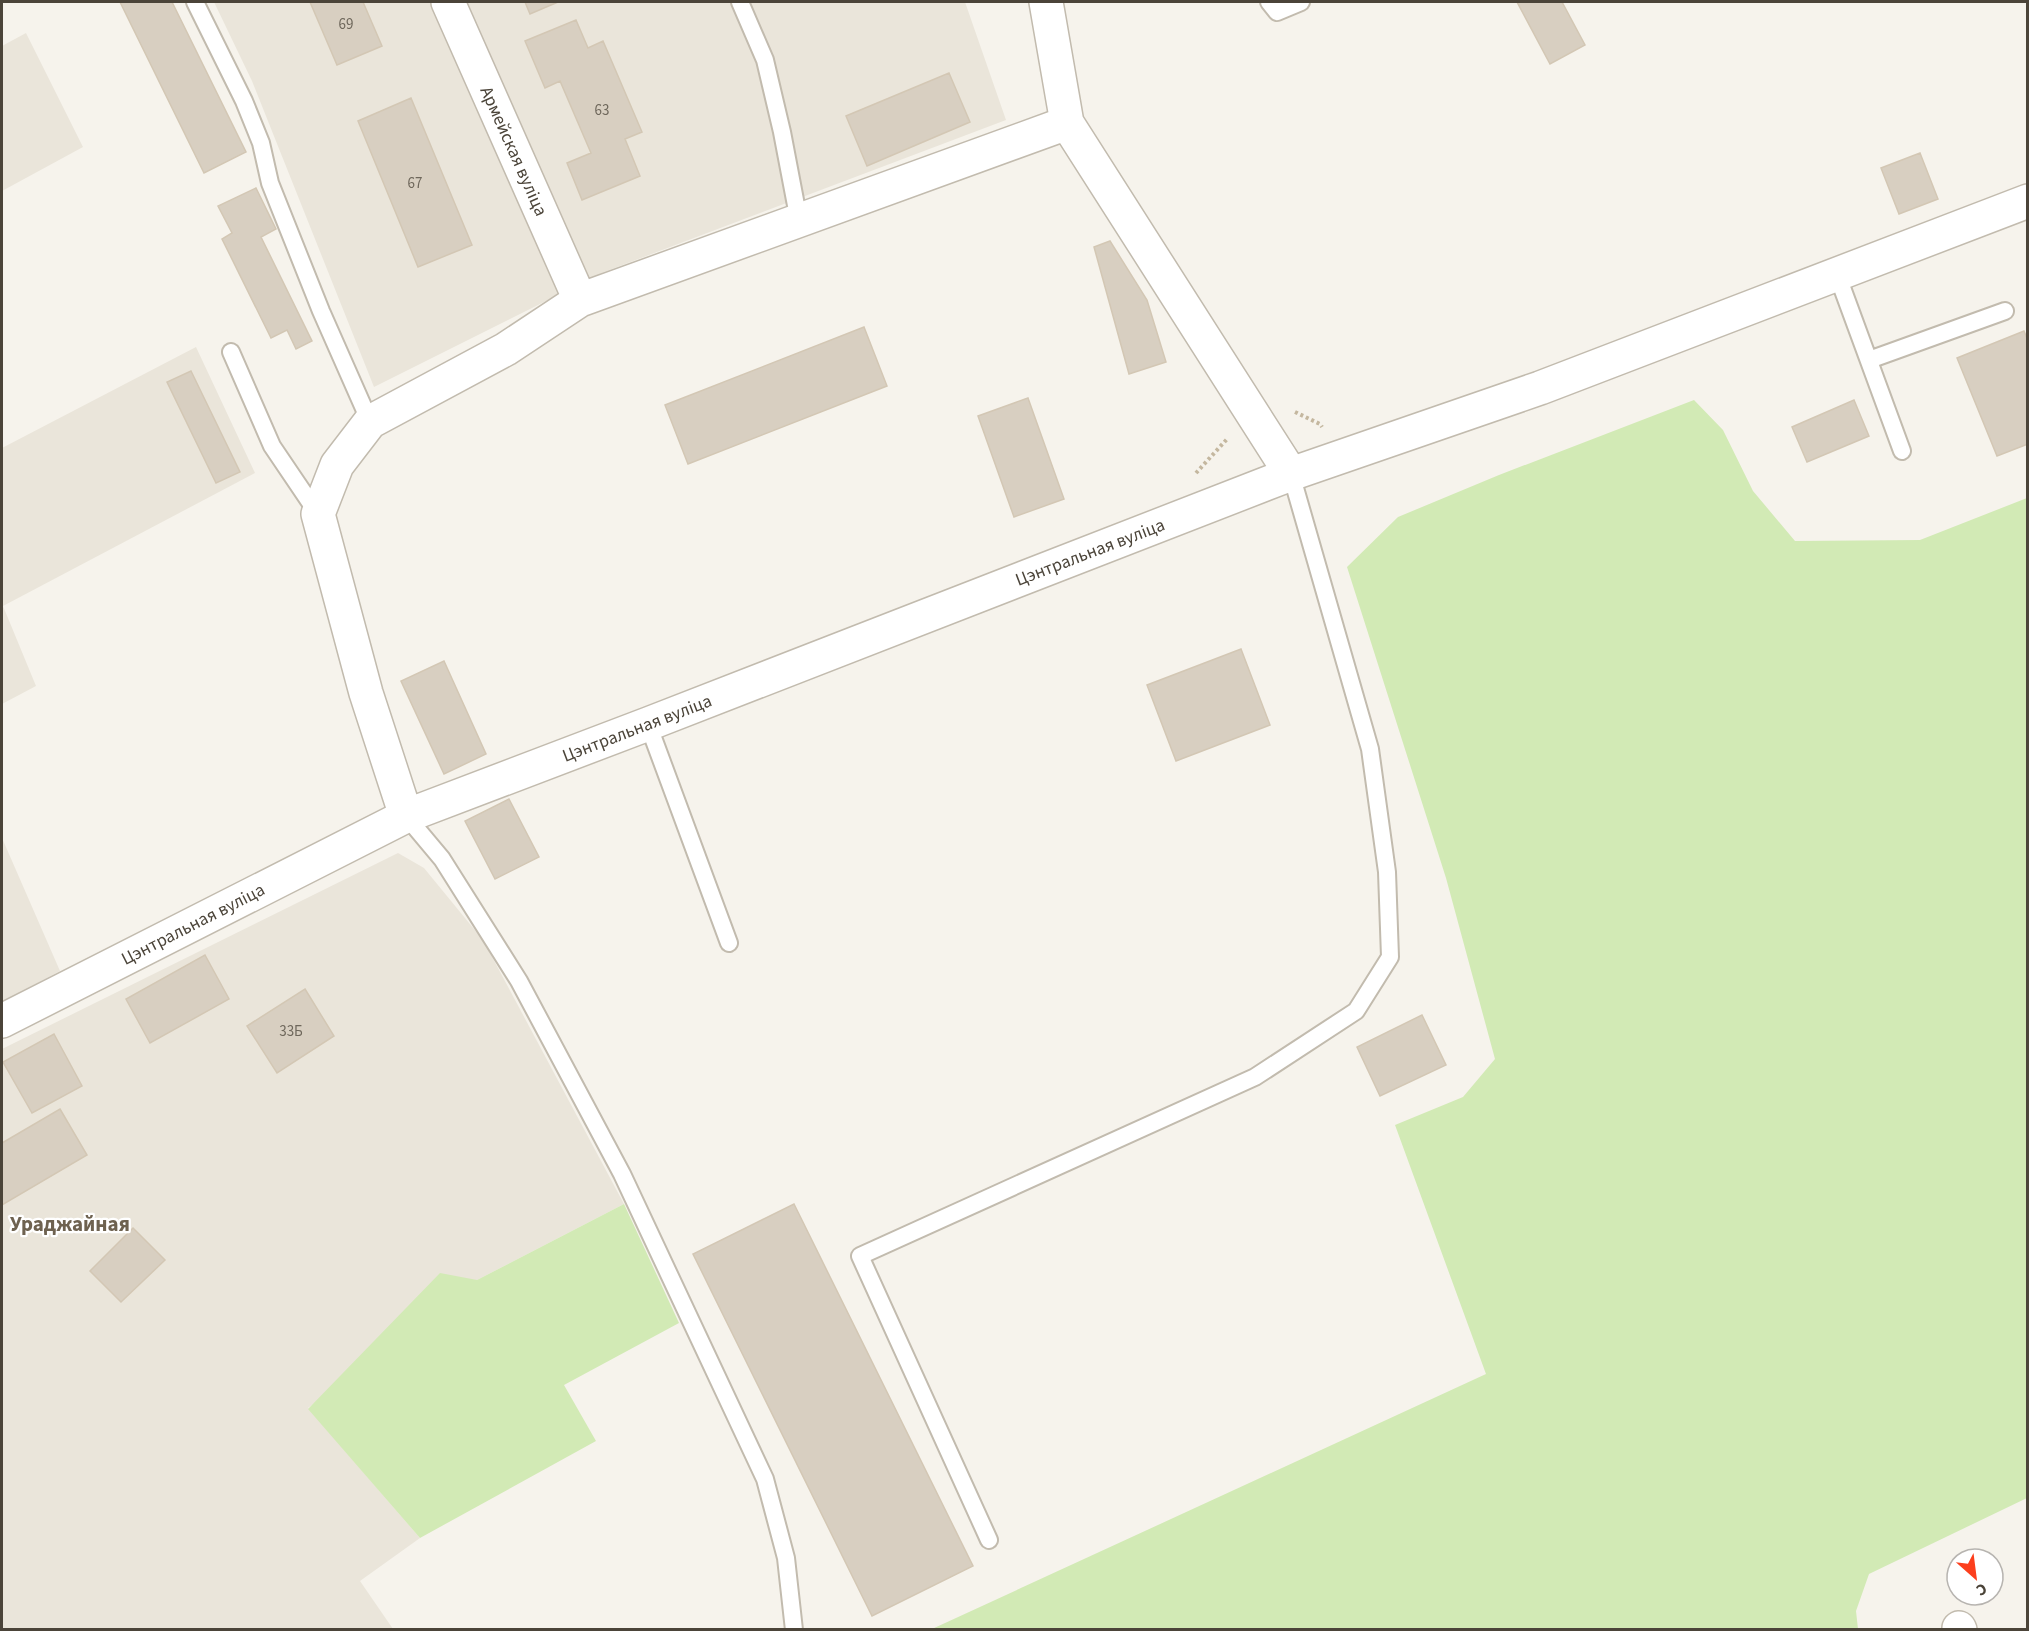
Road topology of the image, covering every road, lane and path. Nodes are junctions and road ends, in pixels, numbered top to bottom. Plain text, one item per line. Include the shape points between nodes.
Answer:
1 (195, 2) edge
2 (448, 2) edge
3 (740, 2) edge
4 (1046, 2) edge
5 (1269, 2) edge
6 (1301, 2) edge
7 (1067, 123) junction
8 (2028, 201) edge
9 (799, 221) junction
10 (1837, 274) junction
11 (580, 300) junction
12 (2005, 311) dead end
13 (231, 352) dead end
14 (1869, 360) junction
15 (370, 422) junction
16 (1902, 451) dead end
17 (1291, 474) junction
18 (318, 514) junction
19 (648, 724) junction
20 (406, 816) junction
21 (729, 943) dead end
22 (2, 1021) edge
23 (988, 1540) dead end
24 (794, 1629) edge

1 - 15 lane via 244,101 261,143 274,193
2 - 11 street, Армейская вуліца
3 - 9 lane via 765,60
4 - 7 street
5 - 6 lane via 1277,12
7 - 9 street
7 - 17 street
8 - 10 street, Цэнтральная вуліца
9 - 11 street
10 - 14 lane
10 - 17 street, Цэнтральная вуліца via 1540,388
11 - 15 street via 506,350
12 - 14 lane
13 - 18 lane via 273,446
14 - 16 lane
15 - 18 street via 337,465
17 - 19 street, Цэнтральная вуліца
17 - 23 lane via 1370,749 1387,872 1390,957 1356,1011 1255,1077 860,1256
18 - 20 street via 366,693
19 - 20 street, Цэнтральная вуліца
19 - 21 lane
20 - 22 street, Цэнтральная вуліца
20 - 24 lane via 442,858 519,981 622,1174 765,1479 786,1558

